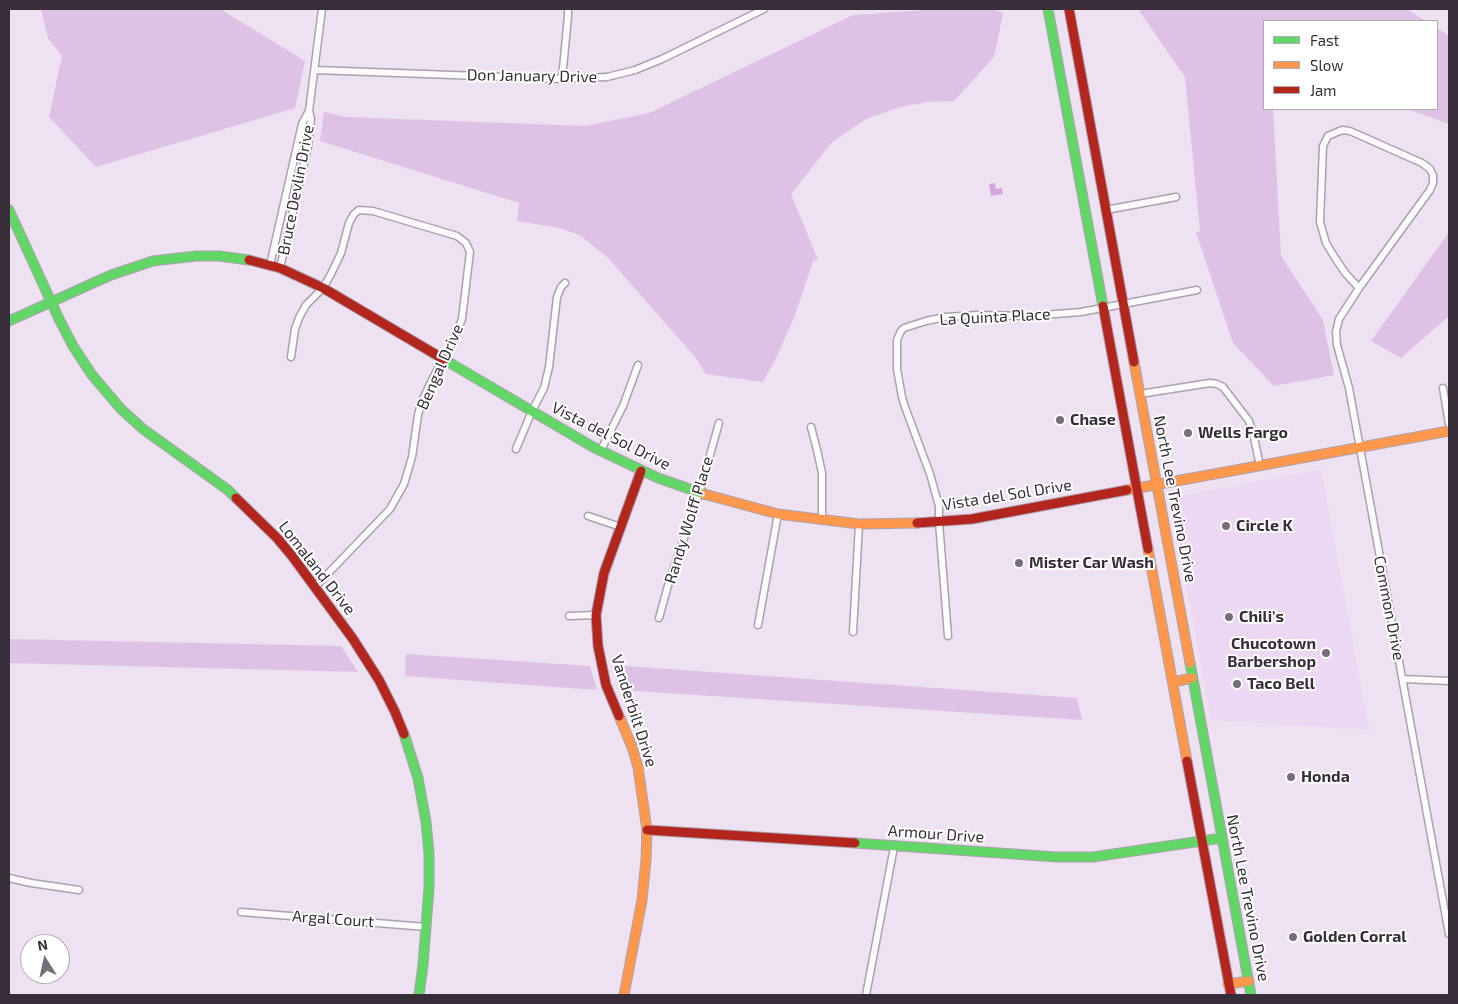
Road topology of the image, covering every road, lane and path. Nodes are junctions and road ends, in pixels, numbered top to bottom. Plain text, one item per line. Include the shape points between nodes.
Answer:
1 (568, 9) edge
2 (764, 9) edge
3 (1048, 9) edge
4 (1069, 9) edge
5 (319, 10) edge
6 (315, 70) junction
7 (562, 79) junction
8 (309, 111) junction
9 (1176, 196) dead end
10 (9, 210) edge
11 (1106, 210) junction
12 (270, 265) junction
13 (280, 268) junction
14 (565, 283) dead end
15 (322, 288) junction
16 (1359, 288) junction
17 (1197, 290) dead end
18 (52, 302) junction
19 (1123, 304) junction
20 (1103, 308) junction
21 (9, 321) edge
22 (291, 357) dead end
23 (444, 360) junction
24 (638, 365) dead end
25 (1443, 388) dead end
26 (1140, 394) junction
27 (532, 411) junction
28 (719, 423) dead end
29 (1449, 424) edge
30 (810, 427) dead end
31 (1449, 431) edge
32 (1360, 447) junction
33 (516, 449) dead end
34 (601, 450) junction
35 (1260, 466) junction
36 (641, 471) junction
37 (1157, 485) junction
38 (1137, 488) junction
39 (699, 494) junction
40 (778, 514) junction
41 (588, 516) dead end
42 (822, 520) junction
43 (939, 522) junction
44 (859, 524) junction
45 (620, 527) junction
46 (315, 587) junction
47 (596, 615) junction
48 (569, 616) dead end
49 (659, 618) dead end
50 (758, 624) dead end
51 (853, 632) dead end
52 (948, 636) dead end
53 (1192, 678) junction
54 (1403, 679) junction
55 (1449, 680) edge
56 (1173, 682) junction
57 (647, 830) junction
58 (1222, 838) junction
59 (1202, 841) junction
60 (894, 847) junction
61 (9, 878) edge
62 (79, 890) dead end
63 (240, 912) dead end
64 (426, 927) junction
65 (1449, 934) edge
66 (1249, 981) junction
67 (1228, 984) junction
68 (419, 995) edge
69 (624, 995) edge
70 (866, 995) edge
71 (1231, 995) edge
72 (1252, 995) edge

1 - 7 street
2 - 7 street, Don January Drive via 634,70 607,77
3 - 20 main road
4 - 11 main road, North Lee Trevino Drive
5 - 6 street, Bruce Devlin Drive
6 - 7 street, Don January Drive
6 - 8 street, Bruce Devlin Drive
8 - 12 street, Bruce Devlin Drive via 302,124
8 - 13 street, Bruce Devlin Drive via 308,146
9 - 11 street
10 - 18 main road, Lomaland Drive
11 - 19 main road, North Lee Trevino Drive
12 - 13 main road, Vista del Sol Drive
12 - 18 main road, Vista del Sol Drive via 218,256 167,258 111,275
13 - 15 main road, Vista del Sol Drive
14 - 27 street via 557,298 544,388
15 - 22 street, Bengal Drive via 299,318
15 - 23 main road, Vista del Sol Drive
15 - 23 street, Bengal Drive via 336,265 349,223 359,210 457,236 466,243 470,252 460,327
16 - 16 street, Common Drive via 1430,190 1433,174 1422,163 1342,130 1328,136 1323,146 1320,222 1334,258
16 - 32 street, Common Drive via 1339,319 1336,332 1338,356 1349,388
17 - 19 street, La Quinta Place
18 - 21 main road, Vista del Sol Drive
18 - 46 main road, Lomaland Drive via 73,346 120,409 242,503 277,538
19 - 20 street, La Quinta Place
19 - 26 main road, North Lee Trevino Drive
20 - 38 main road
20 - 43 street, La Quinta Place via 1047,315 945,317 901,331 897,340 899,378 905,407 935,490
23 - 27 main road, Vista del Sol Drive
23 - 46 street, Bengal Drive via 422,403 409,470 396,500
24 - 34 street via 623,406
25 - 29 street
26 - 35 street via 1210,383 1223,387 1248,421
26 - 37 main road, North Lee Trevino Drive
27 - 33 street
27 - 34 main road, Vista del Sol Drive
28 - 39 street, Randy Wolff Place
30 - 42 street via 822,473
31 - 32 main road, Vista del Sol Drive
32 - 35 main road, Vista del Sol Drive
32 - 54 street, Common Drive
34 - 36 main road, Vista del Sol Drive
35 - 37 main road, Vista del Sol Drive
36 - 39 main road, Vista del Sol Drive
36 - 45 main road, Vanderbilt Drive
37 - 38 main road, Vista del Sol Drive
37 - 53 main road, North Lee Trevino Drive
38 - 43 main road, Vista del Sol Drive
38 - 56 main road
39 - 40 main road, Vista del Sol Drive
39 - 49 street, Randy Wolff Place
40 - 42 main road, Vista del Sol Drive
40 - 50 street
41 - 45 street
42 - 44 main road, Vista del Sol Drive
43 - 44 main road, Vista del Sol Drive
43 - 52 street
44 - 51 street
45 - 47 main road, Vanderbilt Drive via 604,573
46 - 64 main road, Lomaland Drive via 372,668 407,742 426,822 429,870
47 - 48 street
47 - 57 main road, Vanderbilt Drive via 606,686 638,767
53 - 56 main road
53 - 58 main road, North Lee Trevino Drive
54 - 55 street
54 - 65 street, Common Drive
56 - 59 main road
57 - 60 main road, Armour Drive
57 - 69 main road, Vanderbilt Drive via 642,900
58 - 59 main road, Armour Drive
58 - 66 main road, North Lee Trevino Drive
59 - 60 main road, Armour Drive via 1093,857
59 - 67 main road
60 - 70 street
61 - 62 street
63 - 64 street, Argal Court
64 - 68 main road, Lomaland Drive
66 - 67 main road
66 - 72 main road, North Lee Trevino Drive
67 - 71 main road

